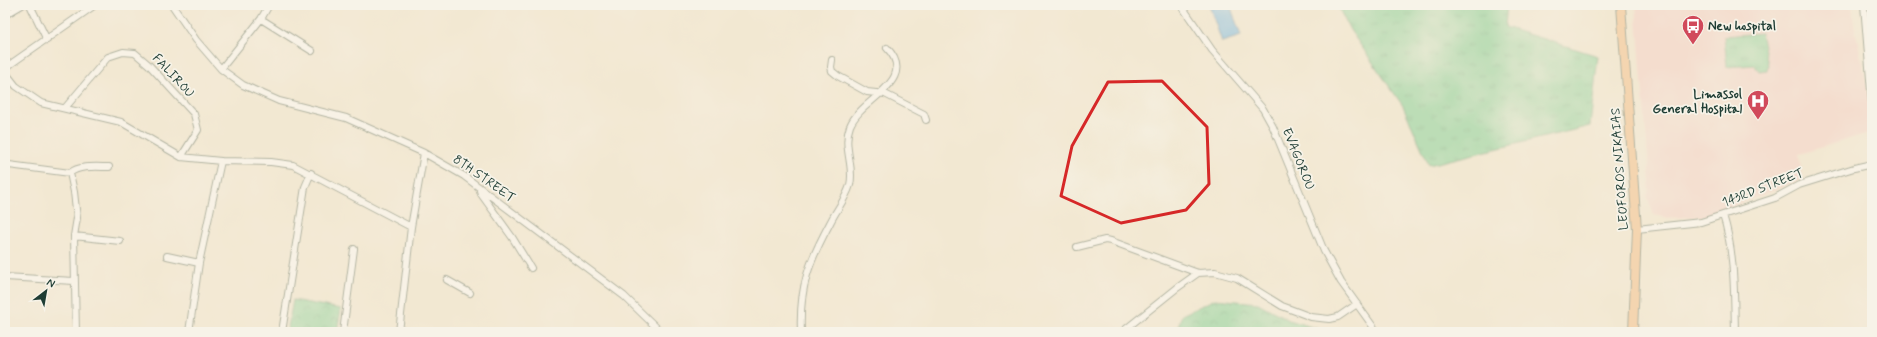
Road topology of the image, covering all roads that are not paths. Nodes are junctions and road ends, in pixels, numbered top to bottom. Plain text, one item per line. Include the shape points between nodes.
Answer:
1 (22, 5) edge
2 (30, 5) edge
3 (95, 5) edge
4 (172, 5) edge
5 (269, 5) edge
6 (1181, 5) edge
7 (1621, 5) edge
8 (1864, 5) edge
9 (5, 15) edge
10 (261, 19) junction
11 (47, 40) junction
12 (887, 48) dead end
13 (312, 51) dead end
14 (832, 60) dead end
15 (5, 68) edge
16 (221, 69) junction
17 (5, 72) edge
18 (881, 94) junction
19 (1872, 104) edge
20 (64, 108) junction
21 (926, 120) dead end
22 (424, 153) junction
23 (182, 157) junction
24 (221, 161) junction
25 (1872, 164) edge
26 (9, 165) dead end
27 (109, 167) dead end
28 (311, 173) junction
29 (70, 174) junction
30 (479, 187) junction
31 (1723, 215) junction
32 (411, 227) junction
33 (1637, 229) junction
34 (74, 236) junction
35 (120, 241) dead end
36 (1077, 247) dead end
37 (354, 249) dead end
38 (167, 256) dead end
39 (199, 263) junction
40 (531, 268) dead end
41 (1198, 273) junction
42 (5, 277) edge
43 (447, 280) dead end
44 (74, 281) junction
45 (470, 293) dead end
46 (1357, 304) junction
47 (76, 332) edge
48 (189, 332) edge
49 (282, 332) edge
50 (343, 332) edge
51 (398, 332) edge
52 (661, 332) edge
53 (801, 332) edge
54 (1122, 332) edge
55 (1377, 332) edge
56 (1633, 332) edge
57 (1735, 332) edge

1 - 9 street
2 - 11 street
3 - 11 street
4 - 16 street, 8TH STREET via 196,40
5 - 10 street
6 - 46 street, EVAGOROU via 1212,50 1262,109 1273,127 1324,250 1341,282
7 - 33 main road, LEOFOROS NIKAIAS
8 - 19 street
10 - 13 street
10 - 16 street
11 - 15 street
12 - 18 street via 897,60 897,65 888,88
14 - 18 street via 832,72 867,92
16 - 22 street, 8TH STREET via 243,86 279,100 346,118
17 - 20 street via 16,86 41,103
18 - 21 street via 924,114
18 - 53 street via 864,105 850,125 846,147 850,185 818,244 805,281 800,308
20 - 23 street via 121,122
20 - 23 street, FALIROU via 108,57 123,52 135,53 194,114 198,130
22 - 30 street, 8TH STREET
22 - 32 street
23 - 24 street
24 - 28 street via 271,162 293,165
24 - 39 street
25 - 31 street, 143RD STREET via 1798,185 1775,198
26 - 29 street
27 - 29 street via 75,169
28 - 32 street
28 - 49 street via 305,186
29 - 34 street via 77,218
30 - 40 street via 481,194
30 - 52 street, 8TH STREET via 624,296
31 - 33 street, 143RD STREET via 1701,222
31 - 57 street via 1728,229 1734,272
32 - 51 street
33 - 56 main road, LEOFOROS NIKAIAS
34 - 35 street
34 - 44 street
36 - 41 street via 1105,240 1111,241
37 - 50 street
38 - 39 street
39 - 48 street
41 - 46 street via 1215,272 1237,278 1282,306 1311,317 1338,317
41 - 54 street
42 - 44 street
43 - 45 street
44 - 47 street
46 - 55 street, EVAGOROU

